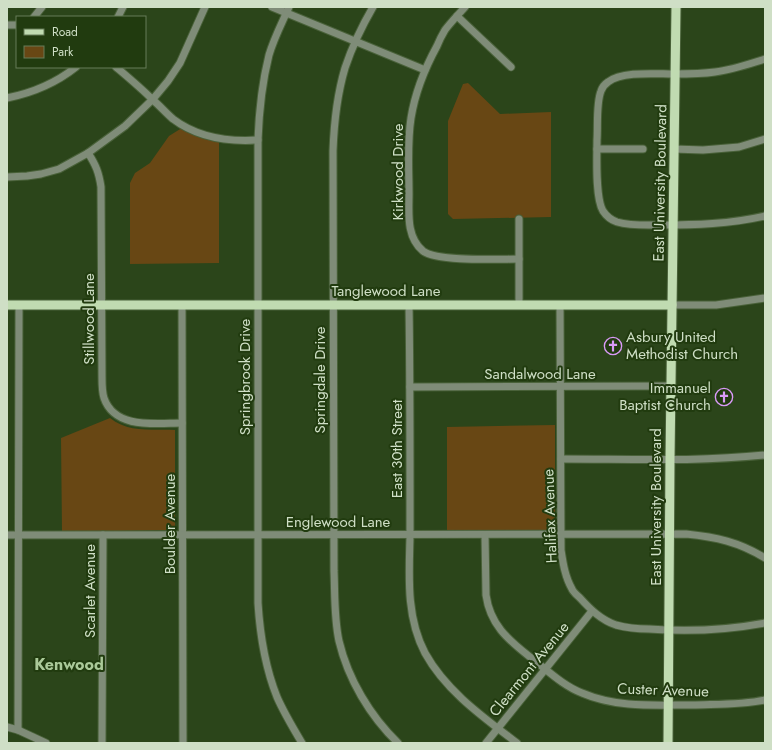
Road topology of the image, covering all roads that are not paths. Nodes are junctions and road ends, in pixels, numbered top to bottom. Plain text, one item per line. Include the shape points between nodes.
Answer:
1 (42, 7) edge
2 (123, 7) edge
3 (205, 7) edge
4 (272, 7) edge
5 (373, 7) edge
6 (465, 7) edge
7 (676, 7) edge
8 (288, 10) edge
9 (35, 16) edge
10 (118, 16) edge
11 (457, 16) junction
12 (356, 42) junction
13 (765, 59) edge
14 (511, 67) dead end
15 (75, 68) edge
16 (117, 68) edge
17 (425, 70) junction
18 (675, 74) junction
19 (7, 98) edge
20 (153, 99) junction
21 (765, 139) edge
22 (258, 140) junction
23 (597, 149) junction
24 (643, 149) dead end
25 (674, 149) junction
26 (88, 153) junction
27 (7, 177) edge
28 (765, 216) edge
29 (518, 219) dead end
30 (674, 225) junction
31 (519, 259) junction
32 (765, 298) edge
33 (7, 305) edge
34 (19, 305) junction
35 (102, 305) junction
36 (182, 305) junction
37 (258, 305) junction
38 (333, 305) junction
39 (409, 305) junction
40 (519, 305) junction
41 (560, 305) junction
42 (672, 305) junction
43 (671, 386) junction
44 (410, 387) junction
45 (560, 387) junction
46 (182, 423) junction
47 (765, 455) edge
48 (561, 459) junction
49 (670, 459) junction
50 (7, 535) edge
51 (19, 535) junction
52 (103, 535) junction
53 (183, 535) junction
54 (258, 535) junction
55 (334, 535) junction
56 (410, 535) junction
57 (485, 535) junction
58 (561, 535) junction
59 (670, 535) junction
60 (765, 558) edge
61 (592, 611) junction
62 (765, 623) edge
63 (669, 631) junction
64 (546, 669) junction
65 (765, 700) edge
66 (669, 706) junction
67 (7, 727) edge
68 (498, 728) junction
69 (18, 730) junction
70 (46, 743) edge
71 (102, 743) edge
72 (183, 743) edge
73 (302, 743) edge
74 (398, 743) edge
75 (486, 743) edge
76 (517, 743) edge
77 (668, 743) edge

1 - 9 street
2 - 10 street
3 - 20 street via 180,63
4 - 8 street
5 - 12 street, Springdale Drive
6 - 11 street, Kirkwood Drive
7 - 18 main road, East University Boulevard
8 - 12 street
8 - 22 street, Springbrook Drive via 268,62 262,88
11 - 14 street
11 - 17 street, Kirkwood Drive via 444,31
12 - 17 street
12 - 38 street, Springdale Drive via 343,75 334,127
13 - 18 street via 716,72
15 - 19 street via 45,86
16 - 20 street
17 - 31 street, Kirkwood Drive via 413,107 409,134 409,209 412,236 423,251 433,256
18 - 23 street via 618,76 607,82 599,97
18 - 25 main road, East University Boulevard
20 - 22 street via 173,118 202,134 224,140
20 - 26 street via 125,126
21 - 25 street via 739,147
22 - 37 street, Springbrook Drive
23 - 24 street
23 - 30 street via 599,202 608,217 625,224
25 - 30 main road, East University Boulevard
26 - 27 street via 59,169 34,175
26 - 35 street, Stillwood Lane via 95,164 101,187
28 - 30 street via 725,223
29 - 31 street
30 - 42 main road, East University Boulevard
31 - 40 street
32 - 42 street, Tanglewood Lane via 716,305
33 - 34 main road, Tanglewood Lane
34 - 35 main road, Tanglewood Lane
34 - 51 street
35 - 36 main road, Tanglewood Lane
35 - 46 street, Stillwood Lane via 102,377 107,404 115,414 128,421
36 - 37 main road, Tanglewood Lane
36 - 46 street, Boulder Avenue
37 - 38 main road, Tanglewood Lane
37 - 54 street, Springbrook Drive
38 - 39 main road, Tanglewood Lane
38 - 55 street, Springdale Drive
39 - 40 main road, Tanglewood Lane
39 - 44 street, East 30th Street
40 - 41 main road, Tanglewood Lane
41 - 42 main road, Tanglewood Lane
41 - 45 street, Halifax Avenue
42 - 43 main road, East University Boulevard
43 - 45 street, Sandalwood Lane
43 - 49 main road, East University Boulevard
44 - 45 street, Sandalwood Lane
44 - 56 street, East 30th Street
45 - 48 street, Halifax Avenue
46 - 53 street, Boulder Avenue
47 - 49 street
48 - 49 street
48 - 58 street, Halifax Avenue
49 - 59 main road, East University Boulevard
50 - 51 street, Englewood Lane
51 - 52 street, Englewood Lane
51 - 69 street
52 - 53 street, Englewood Lane
52 - 71 street, Scarlet Avenue
53 - 54 street, Englewood Lane
53 - 72 street, Boulder Avenue
54 - 55 street, Englewood Lane
54 - 73 street, Springbrook Drive via 258,603 262,643 277,696
55 - 56 street, Englewood Lane
55 - 74 street, Springdale Drive via 335,607 342,654 361,695
56 - 57 street, Englewood Lane
56 - 68 street, East 30th Street via 410,604 420,641 433,666 447,684
57 - 58 street, Englewood Lane
57 - 64 street, Custer Avenue via 486,594 493,619 510,641
58 - 59 street, Englewood Lane
58 - 61 street, Halifax Avenue via 562,557 572,589
59 - 60 street, Englewood Lane via 686,534 731,542
59 - 63 main road, East University Boulevard
61 - 63 street, Halifax Avenue via 617,625
61 - 64 street, Clearmont Avenue
62 - 63 street, Halifax Avenue
63 - 66 main road, East University Boulevard
64 - 66 street, Custer Avenue via 569,688 582,694 606,701
64 - 68 street, Clearmont Avenue
65 - 66 street, Custer Avenue
66 - 77 main road, East University Boulevard
67 - 69 street
68 - 75 street, Clearmont Avenue
68 - 76 street, East 30th Street
69 - 70 street

